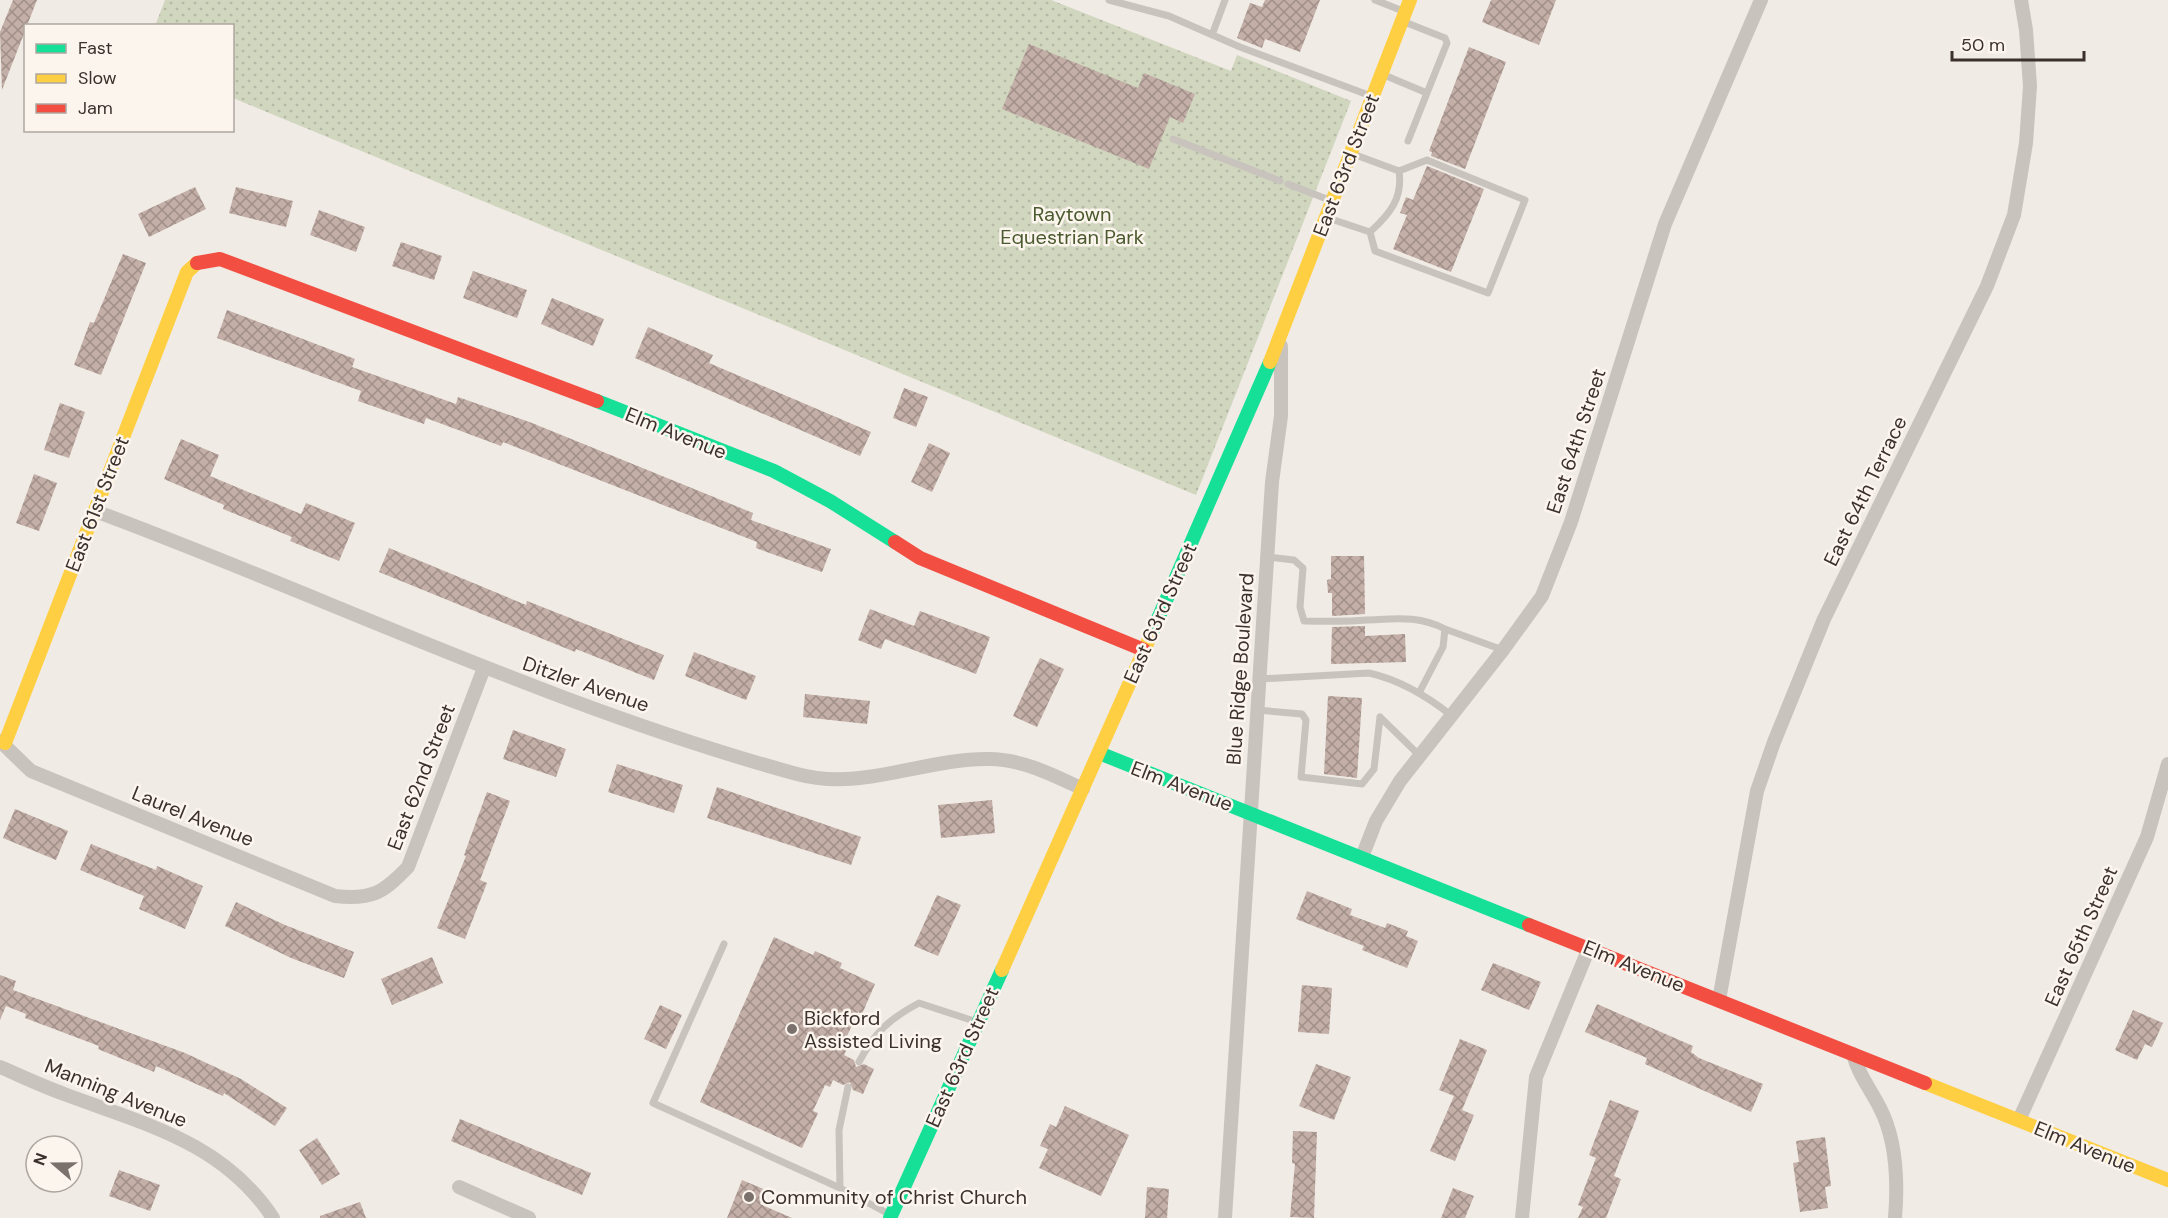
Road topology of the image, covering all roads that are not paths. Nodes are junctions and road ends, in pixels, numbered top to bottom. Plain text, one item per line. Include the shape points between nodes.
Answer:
1 (1111, 0) edge
2 (1225, 0) edge
3 (1375, 0) edge
4 (1761, 0) edge
5 (2021, 0) edge
6 (1406, 11) edge
7 (1212, 35) junction
8 (1382, 74) junction
9 (1427, 93) junction
10 (1373, 96) junction
11 (1173, 139) dead end
12 (1408, 141) dead end
13 (1351, 153) junction
14 (1399, 171) junction
15 (1280, 181) dead end
16 (1288, 184) dead end
17 (1332, 201) junction
18 (1326, 217) junction
19 (1370, 232) junction
20 (194, 267) joint
21 (1281, 338) junction
22 (95, 511) junction
23 (1267, 557) junction
24 (1445, 629) junction
25 (1144, 650) junction
26 (1503, 650) junction
27 (484, 668) junction
28 (1259, 679) junction
29 (1419, 693) junction
30 (1257, 710) junction
31 (1452, 716) junction
32 (2, 742) edge
33 (1099, 753) junction
34 (1420, 756) junction
35 (2168, 764) edge
36 (1083, 789) junction
37 (1250, 812) junction
38 (1362, 857) junction
39 (382, 890) joint
40 (724, 944) dead end
41 (1589, 948) junction
42 (1719, 1000) junction
43 (978, 1023) junction
44 (1853, 1054) junction
45 (859, 1062) dead end
46 (0, 1067) edge
47 (848, 1087) dead end
48 (2019, 1120) junction
49 (2168, 1180) edge
50 (459, 1187) dead end
51 (840, 1188) junction
52 (270, 1214) edge
53 (891, 1217) edge
54 (529, 1218) edge
55 (1225, 1218) edge
56 (1522, 1218) edge
57 (1895, 1218) edge

1 - 7 lane via 1169,16
2 - 7 lane
3 - 6 lane
4 - 26 street, East 64th Street via 1665,224 1571,522 1542,596
5 - 42 street, East 64th Terrace via 2030,86 2026,143 2014,215 1986,286 1824,619 1774,742 1757,791
6 - 8 street, East 63rd Street
6 - 9 lane via 1447,43
7 - 10 lane
8 - 9 lane
8 - 10 street, East 63rd Street
9 - 12 lane
10 - 13 street, East 63rd Street
11 - 15 lane
13 - 14 lane
13 - 17 street, East 63rd Street
14 - 19 lane via 1401,187 1390,215
14 - 19 lane via 1427,160 1525,200 1488,293 1375,251
16 - 17 lane
17 - 18 street, East 63rd Street
18 - 19 lane
18 - 21 street, East 63rd Street
20 - 22 street, East 61st Street via 187,272
20 - 25 street, Elm Avenue via 198,262 220,259 515,368 774,471 920,558
21 - 23 street, Blue Ridge Boulevard via 1281,416
21 - 25 street, East 63rd Street
22 - 27 street, Ditzler Avenue
22 - 32 street, East 61st Street
23 - 24 lane via 1294,560 1303,568 1300,607 1304,621 1403,617 1430,621
23 - 28 street, Blue Ridge Boulevard
24 - 26 lane
24 - 29 lane via 1443,647
25 - 33 street, East 63rd Street
26 - 31 street, East 64th Street
27 - 36 street, Ditzler Avenue via 568,701 800,775 866,779 953,760 992,759 1039,768
27 - 39 street, East 62nd Street via 408,867
28 - 29 lane via 1369,674
28 - 30 street, Blue Ridge Boulevard
29 - 31 lane
30 - 34 lane via 1302,714 1306,720 1300,777 1310,780 1362,784 1374,769 1380,717
30 - 37 street, Blue Ridge Boulevard
31 - 34 street, East 64th Street
32 - 39 street, Laurel Avenue via 32,771 335,896 358,898
33 - 36 street, East 63rd Street
33 - 37 street, Elm Avenue
34 - 38 street, East 64th Street via 1376,821
35 - 48 street, East 65th Street via 2147,837
36 - 43 street, East 63rd Street
37 - 38 street, Elm Avenue
37 - 55 street, Blue Ridge Boulevard
38 - 41 street, Elm Avenue
40 - 51 lane via 653,1103
41 - 42 street, Elm Avenue
41 - 56 street via 1536,1077
42 - 44 street, Elm Avenue
43 - 45 lane via 919,1003 893,1017 871,1041
43 - 53 street, East 63rd Street
44 - 48 street, Elm Avenue
44 - 57 street via 1881,1110 1893,1145
46 - 52 street, Manning Avenue via 136,1118 198,1148 228,1167 259,1197
47 - 51 lane via 839,1130
48 - 49 street, Elm Avenue
50 - 54 street
51 - 53 lane

